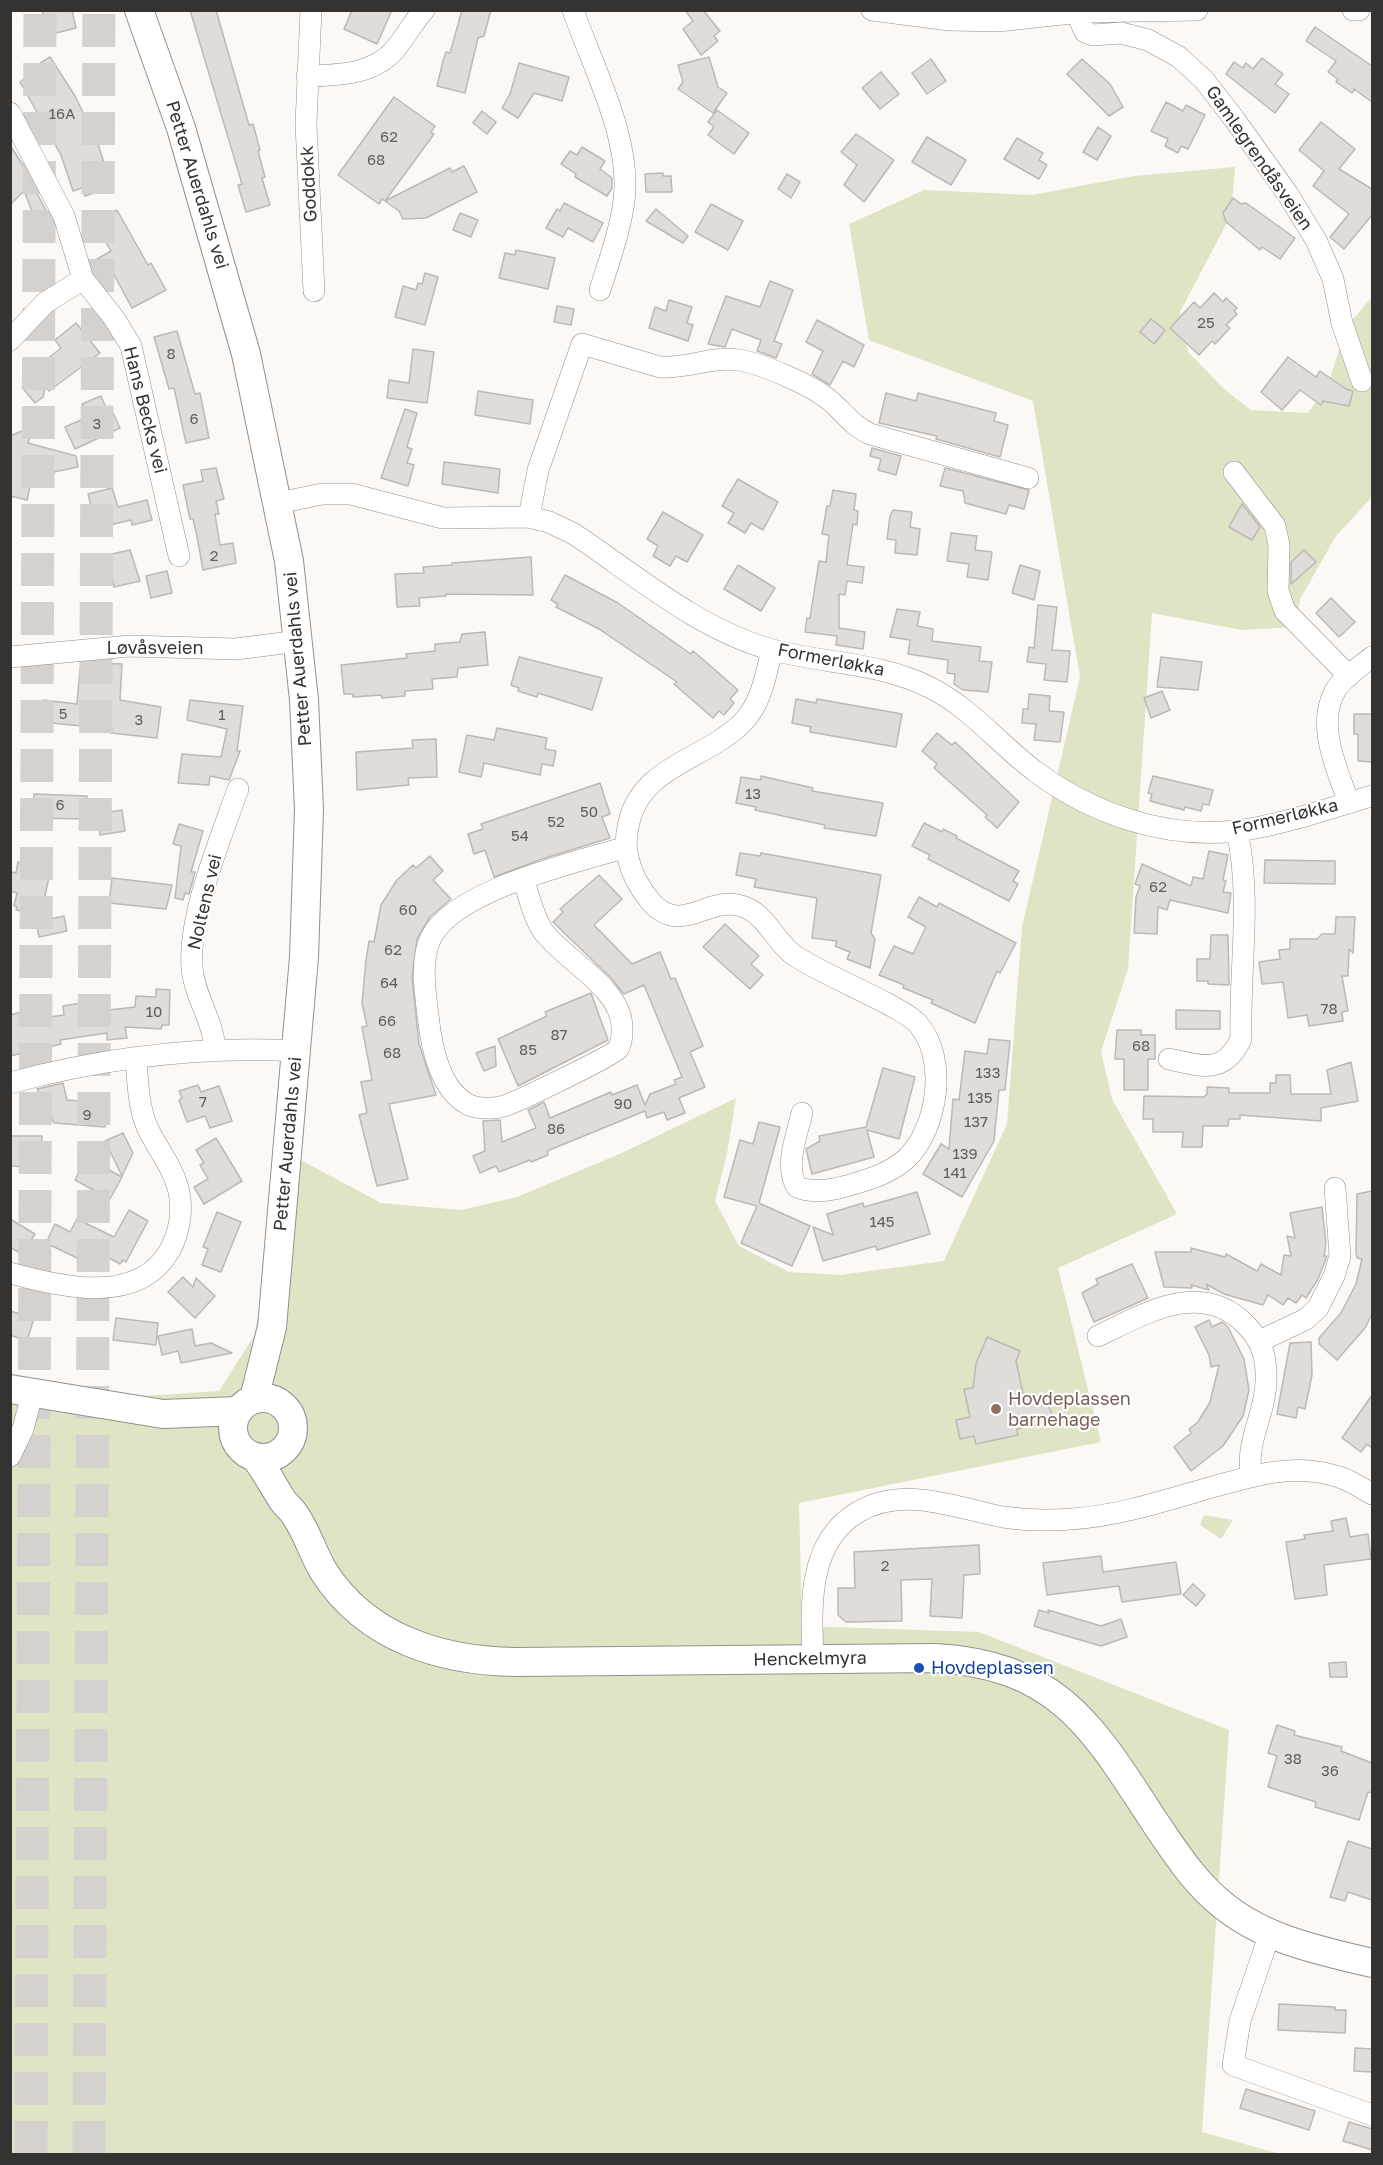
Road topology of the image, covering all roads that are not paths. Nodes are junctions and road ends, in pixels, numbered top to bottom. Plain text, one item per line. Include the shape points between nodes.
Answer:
1 (139, 10) edge
2 (311, 10) edge
3 (424, 10) edge
4 (573, 10) edge
5 (872, 10) edge
6 (1197, 10) edge
7 (1353, 10) edge
8 (1359, 10) edge
9 (1081, 12) junction
10 (307, 76) junction
11 (10, 113) edge
12 (83, 279) junction
13 (600, 290) dead end
14 (314, 291) dead end
15 (10, 340) edge
16 (1362, 381) dead end
17 (1234, 472) dead end
18 (1028, 478) dead end
19 (278, 503) junction
20 (529, 517) junction
21 (178, 556) dead end
22 (299, 641) junction
23 (772, 650) junction
24 (10, 657) edge
25 (1372, 657) edge
26 (1349, 676) junction
27 (238, 789) dead end
28 (1372, 796) edge
29 (1348, 803) junction
30 (1237, 831) junction
31 (626, 847) junction
32 (524, 880) junction
33 (215, 1051) junction
34 (297, 1051) junction
35 (136, 1059) junction
36 (1169, 1059) dead end
37 (10, 1083) edge
38 (802, 1113) dead end
39 (1335, 1188) dead end
40 (10, 1273) edge
41 (1098, 1336) dead end
42 (1260, 1341) junction
43 (21, 1392) edge
44 (251, 1412) junction
45 (286, 1448) junction
46 (10, 1456) edge
47 (256, 1458) junction
48 (1251, 1475) junction
49 (1372, 1493) edge
50 (296, 1515) junction
51 (813, 1659) junction
52 (1270, 1933) junction
53 (1372, 1963) edge
54 (1372, 2115) edge

1 - 19 street, Petter Auerdahls vei via 181,128 238,322
2 - 10 street, Goddokk
3 - 10 street via 399,45 374,67 337,75
4 - 13 street via 618,134 625,171 617,238
5 - 9 street via 939,20 998,21
6 - 9 street
7 - 8 street
9 - 16 street, Gamlegrendåsveien via 1085,32 1121,33 1148,40 1179,57 1235,120 1316,240 1333,279 1342,323
10 - 14 street, Goddokk
11 - 12 street, Hans Becks vei via 64,216
12 - 15 street via 45,303
12 - 21 street, Hans Becks vei via 131,346
17 - 26 street via 1275,526 1279,545 1278,591 1285,611
18 - 20 street via 870,434 850,423 818,391 749,363 730,360 660,367 582,344 538,470
19 - 20 street, Formerløkka via 322,494 351,494 431,516
19 - 22 street, Petter Auerdahls vei
20 - 23 street, Formerløkka via 574,534 720,630
22 - 24 street, Løvåsveien via 243,649 130,646
22 - 34 street, Petter Auerdahls vei via 309,809 308,890
23 - 30 street, Formerløkka via 867,665 931,688 971,714 1051,783 1107,813 1187,831
23 - 31 street via 760,694 746,719 722,739 654,780 630,815
25 - 26 street
26 - 29 street via 1335,690 1327,729
27 - 33 street, Noltens vei via 212,867 192,951 194,981 213,1028
28 - 29 street, Formerløkka
29 - 30 street, Formerløkka
30 - 36 street via 1245,899 1241,1040 1234,1056 1213,1066
31 - 32 street
31 - 38 street via 636,881 658,910 668,916 693,914 723,904 746,908 758,915 794,955 909,1016 925,1034 934,1060 930,1118 917,1146 893,1168 873,1178 831,1189 797,1187 791,1173
32 - 32 street via 462,905 439,924 428,945 426,974 432,1040 450,1089 470,1105 493,1108 515,1102 604,1060 621,1042 622,1020 615,1002 543,930
33 - 34 street
33 - 35 street
34 - 44 street, Petter Auerdahls vei via 272,1327 277,1354
35 - 37 street
35 - 40 street via 141,1107 148,1130 174,1175 180,1200 178,1229 166,1256 142,1278 101,1288 63,1285
39 - 42 street via 1340,1256 1334,1276 1318,1308 1306,1319
41 - 42 street via 1156,1308 1204,1302 1226,1309
42 - 48 street via 1266,1383 1250,1444
43 - 44 street via 163,1414 188,1424
43 - 46 street via 23,1429
44 - 45 street via 292,1419 292,1439
44 - 47 street via 238,1446
45 - 47 street via 278,1455
45 - 50 street, Henckelmyra
47 - 50 street, Henckelmyra
48 - 49 street via 1293,1470 1320,1472
48 - 51 street via 1119,1512 1069,1520 1005,1517 910,1498 869,1506 841,1525 820,1558 814,1581
50 - 51 street, Henckelmyra via 325,1574 352,1604 394,1635 443,1655 508,1662
51 - 52 street, Henckelmyra via 964,1660 1009,1671 1048,1690 1100,1739 1195,1878 1231,1912
52 - 53 street, Henckelmyra
52 - 54 street via 1240,2021 1233,2065

